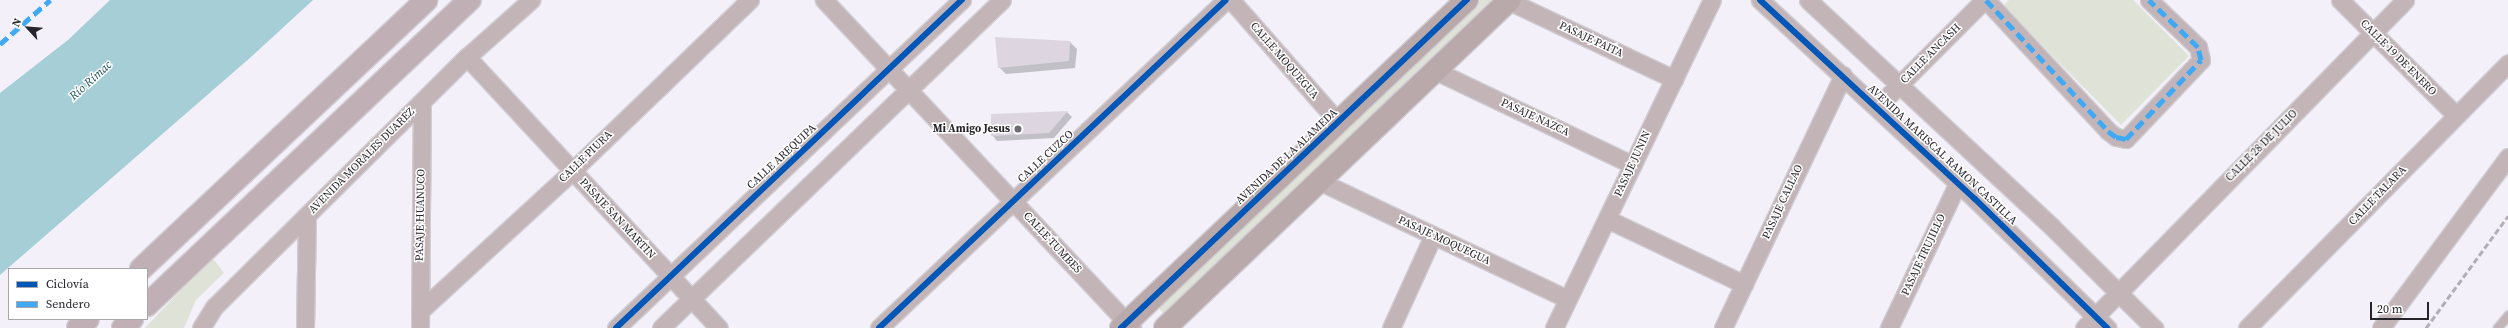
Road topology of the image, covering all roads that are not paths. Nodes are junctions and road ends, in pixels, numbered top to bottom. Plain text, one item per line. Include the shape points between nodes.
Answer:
1 (426, 0) edge
2 (469, 0) edge
3 (531, 0) edge
4 (750, 0) edge
5 (824, 0) edge
6 (962, 0) edge
7 (1002, 0) edge
8 (1226, 0) edge
9 (1231, 0) edge
10 (1467, 0) edge
11 (1509, 0) edge
12 (1712, 0) edge
13 (1760, 0) edge
14 (1808, 0) edge
15 (1985, 0) edge
16 (2149, 0) edge
17 (2340, 0) edge
18 (2405, 0) edge
19 (2373, 33) junction
20 (467, 57) junction
21 (2508, 63) edge
22 (889, 69) junction
23 (1436, 71) junction
24 (1843, 75) junction
25 (1674, 79) junction
26 (1900, 85) junction
27 (909, 90) junction
28 (422, 102) junction
29 (1877, 107) junction
30 (2456, 115) junction
31 (1338, 122) junction
32 (2508, 158) edge
33 (1633, 165) junction
34 (572, 171) junction
35 (1321, 182) junction
36 (1958, 183) junction
37 (1013, 201) junction
38 (307, 215) junction
39 (1608, 219) junction
40 (1433, 236) junction
41 (142, 268) edge
42 (671, 276) junction
43 (1744, 284) junction
44 (2118, 291) junction
45 (691, 299) junction
46 (1568, 299) junction
47 (148, 304) edge
48 (420, 311) junction
49 (2508, 316) edge
50 (87, 320) edge
51 (131, 320) edge
52 (2090, 322) edge
53 (1127, 326) edge
54 (78, 328) edge
55 (123, 328) edge
56 (201, 328) edge
57 (305, 328) edge
58 (420, 328) edge
59 (616, 328) edge
60 (661, 328) edge
61 (719, 328) edge
62 (879, 328) edge
63 (1165, 328) edge
64 (1390, 328) edge
65 (1554, 328) edge
66 (1723, 328) edge
67 (1889, 328) edge
68 (2107, 328) edge
69 (2154, 328) edge
70 (2247, 328) edge
71 (2381, 328) edge
72 (2498, 328) edge

1 - 41 highway
2 - 47 highway
3 - 20 street, AVENIDA MORALES DUAREZ
4 - 34 street, CALLE PIURA
5 - 22 street, CALLE TUMBES
6 - 22 street, CALLE AREQUIPA
7 - 27 street
8 - 37 street, CALLE CUZCO
9 - 31 street, CALLE MOQUEGUA
10 - 31 street, AVENIDA DE LA ALAMEDA
11 - 23 street
11 - 25 street, PASAJE PAITA
12 - 25 street, PASAJE JUNIN
13 - 24 street, AVENIDA MARISCAL RAMON CASTILLA
14 - 26 street, AVENIDA MARISCAL RAMON CASTILLA
15 - 16 street via 2108,131 2116,138 2126,139 2201,60 2198,47
15 - 26 street, CALLE ANCASH
17 - 19 street, CALLE 19 DE ENERO
18 - 19 street, CALLE 28 DE JULIO
19 - 30 street, CALLE 19 DE ENERO
19 - 44 street, CALLE 28 DE JULIO
20 - 28 street, AVENIDA MORALES DUAREZ
20 - 34 street, PASAJE SAN MARTIN
21 - 30 street, CALLE TALARA
22 - 27 street, CALLE TUMBES
22 - 42 street, CALLE AREQUIPA
23 - 33 street, PASAJE NAZCA
23 - 35 street
24 - 29 street, AVENIDA MARISCAL RAMON CASTILLA
24 - 43 street, PASAJE CALLAO
25 - 33 street, PASAJE JUNIN
26 - 29 street, CALLE ANCASH
26 - 44 street, AVENIDA MARISCAL RAMON CASTILLA
27 - 37 street, CALLE TUMBES
27 - 45 street
28 - 38 street, AVENIDA MORALES DUAREZ
28 - 48 street, PASAJE HUANUCO
29 - 36 street, AVENIDA MARISCAL RAMON CASTILLA
30 - 70 street, CALLE TALARA
31 - 53 street, AVENIDA DE LA ALAMEDA
32 - 71 street
33 - 39 street, PASAJE JUNIN
34 - 42 street, PASAJE SAN MARTIN
34 - 48 street, CALLE PIURA
35 - 40 street, PASAJE MOQUEGUA
35 - 63 street
36 - 52 street, AVENIDA MARISCAL RAMON CASTILLA
36 - 67 street, PASAJE TRUJILLO
37 - 53 street, CALLE TUMBES
37 - 62 street, CALLE CUZCO
38 - 56 street, AVENIDA MORALES DUAREZ via 214,307
38 - 57 street
39 - 43 street
39 - 46 street, PASAJE JUNIN
40 - 46 street, PASAJE MOQUEGUA
40 - 64 street
42 - 45 street, PASAJE SAN MARTIN
42 - 59 street, CALLE AREQUIPA
43 - 66 street, PASAJE CALLAO
44 - 52 street, CALLE 28 DE JULIO
44 - 69 street, AVENIDA MARISCAL RAMON CASTILLA
45 - 60 street
45 - 61 street, PASAJE SAN MARTIN
46 - 65 street, PASAJE JUNIN
48 - 58 street, PASAJE HUANUCO
49 - 72 lane
50 - 54 highway
51 - 55 highway
52 - 68 street, AVENIDA MARISCAL RAMON CASTILLA

